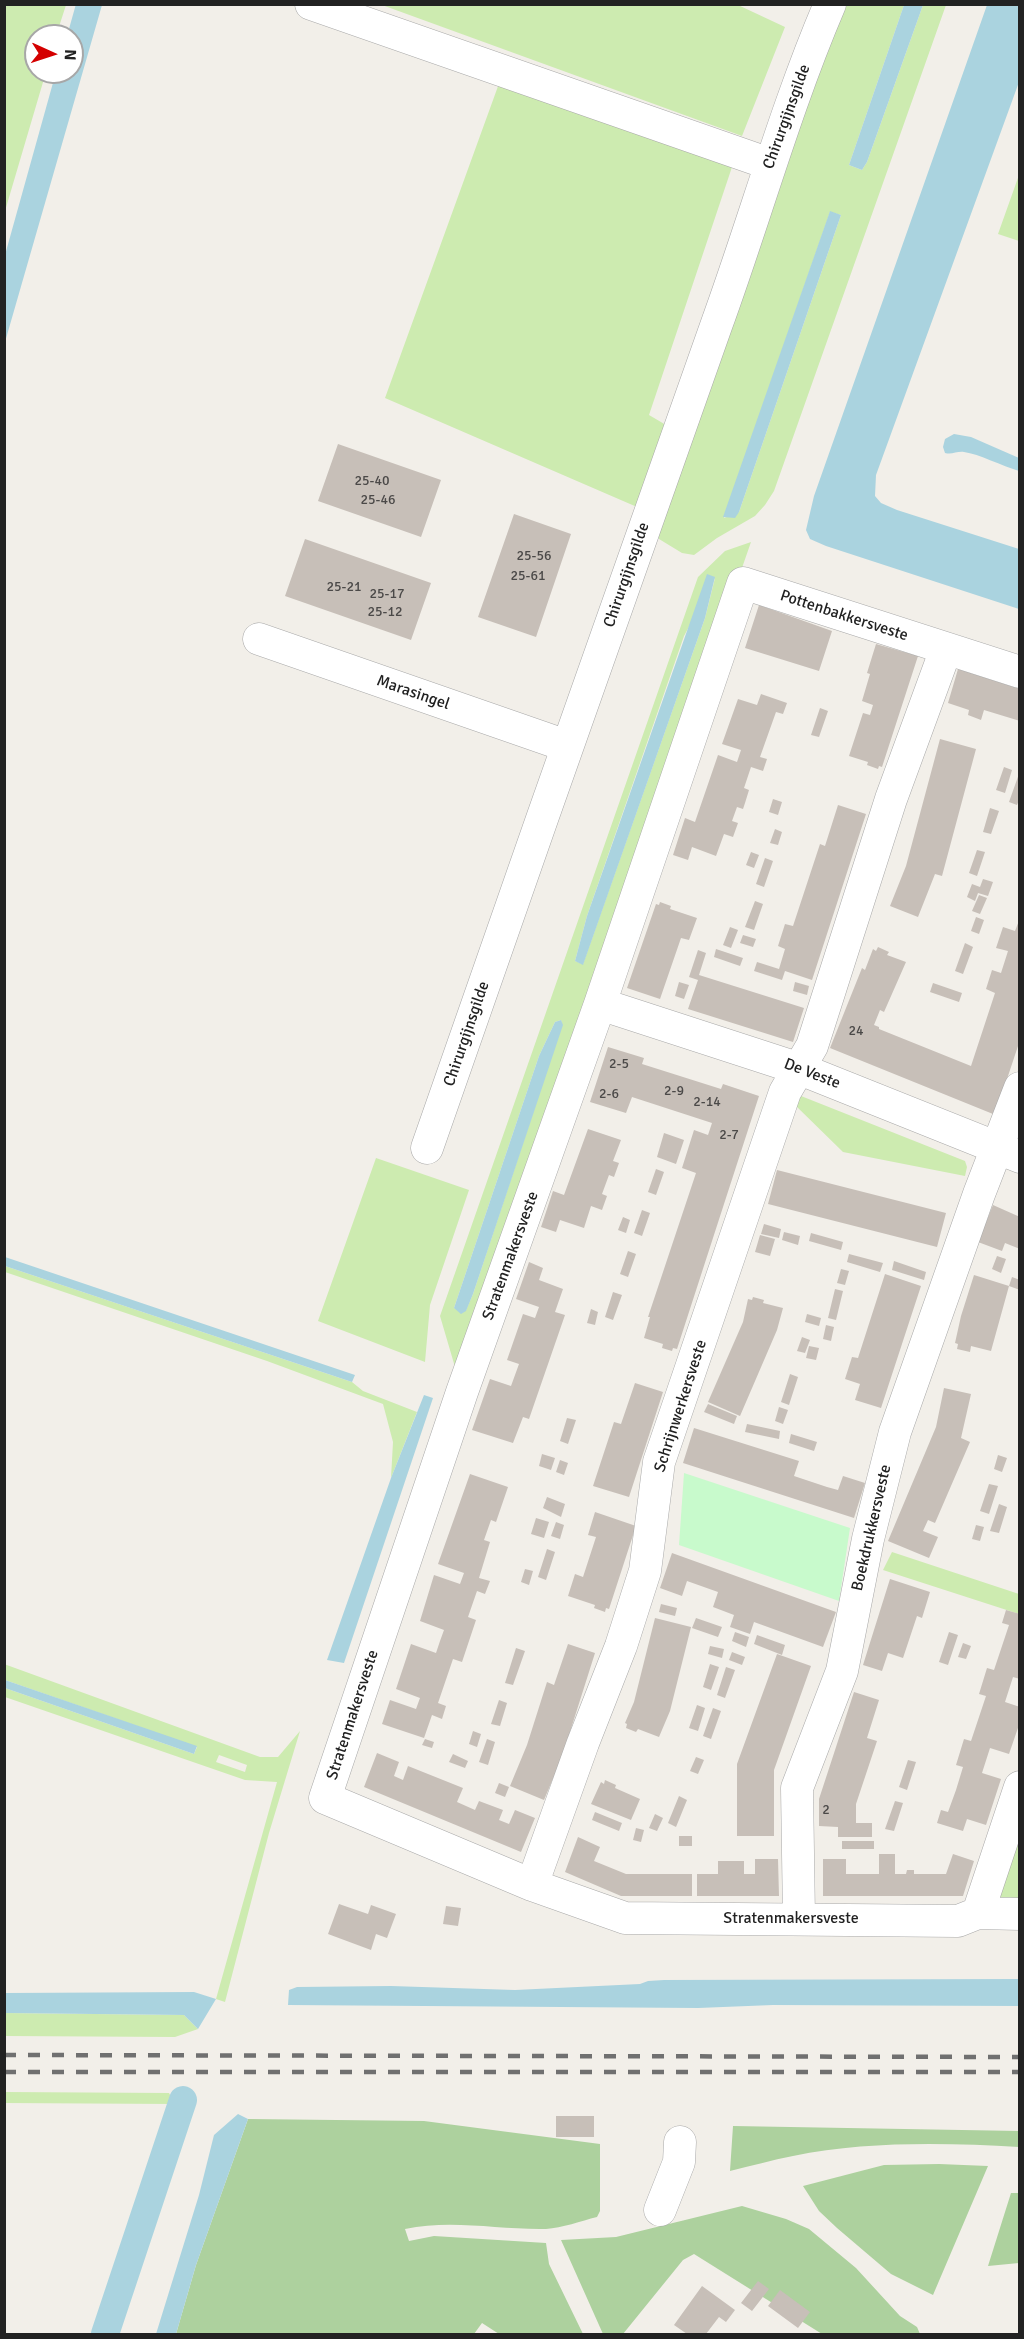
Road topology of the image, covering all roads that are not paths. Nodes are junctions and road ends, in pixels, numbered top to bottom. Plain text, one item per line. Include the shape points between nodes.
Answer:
1 (311, 4) edge
2 (830, 4) edge
3 (770, 164) junction
4 (259, 639) dead end
5 (946, 649) junction
6 (1020, 672) edge
7 (567, 746) junction
8 (600, 1004) junction
9 (800, 1068) junction
10 (1020, 1089) edge
11 (427, 1148) dead end
12 (1008, 1152) edge
13 (1020, 1787) edge
14 (532, 1885) junction
15 (978, 1913) junction
16 (1020, 1914) edge
17 (799, 1918) junction
18 (681, 2142) dead end
19 (660, 2211) dead end

1 - 3 street
2 - 3 street, Chirurgijnsgilde
3 - 7 street, Chirurgijnsgilde
4 - 7 street, Marasingel
5 - 6 street
5 - 8 street, Pottenbakkersveste via 743,583
5 - 9 street via 891,799 812,1046
7 - 11 street, Chirurgijnsgilde
8 - 9 street, De Veste
8 - 14 street, Stratenmakersveste via 462,1392 325,1797
9 - 12 street, De Veste
9 - 14 street, Schrijnwerkersveste via 785,1092 659,1462 645,1571
10 - 12 street, Boekdrukkersveste
12 - 17 street, Boekdrukkersveste via 895,1432 870,1529 842,1671 797,1788
13 - 15 street
14 - 17 street, Stratenmakersveste via 625,1918
15 - 16 street, Stratenmakersveste
15 - 17 street, Stratenmakersveste via 958,1921
18 - 19 street via 679,2162

